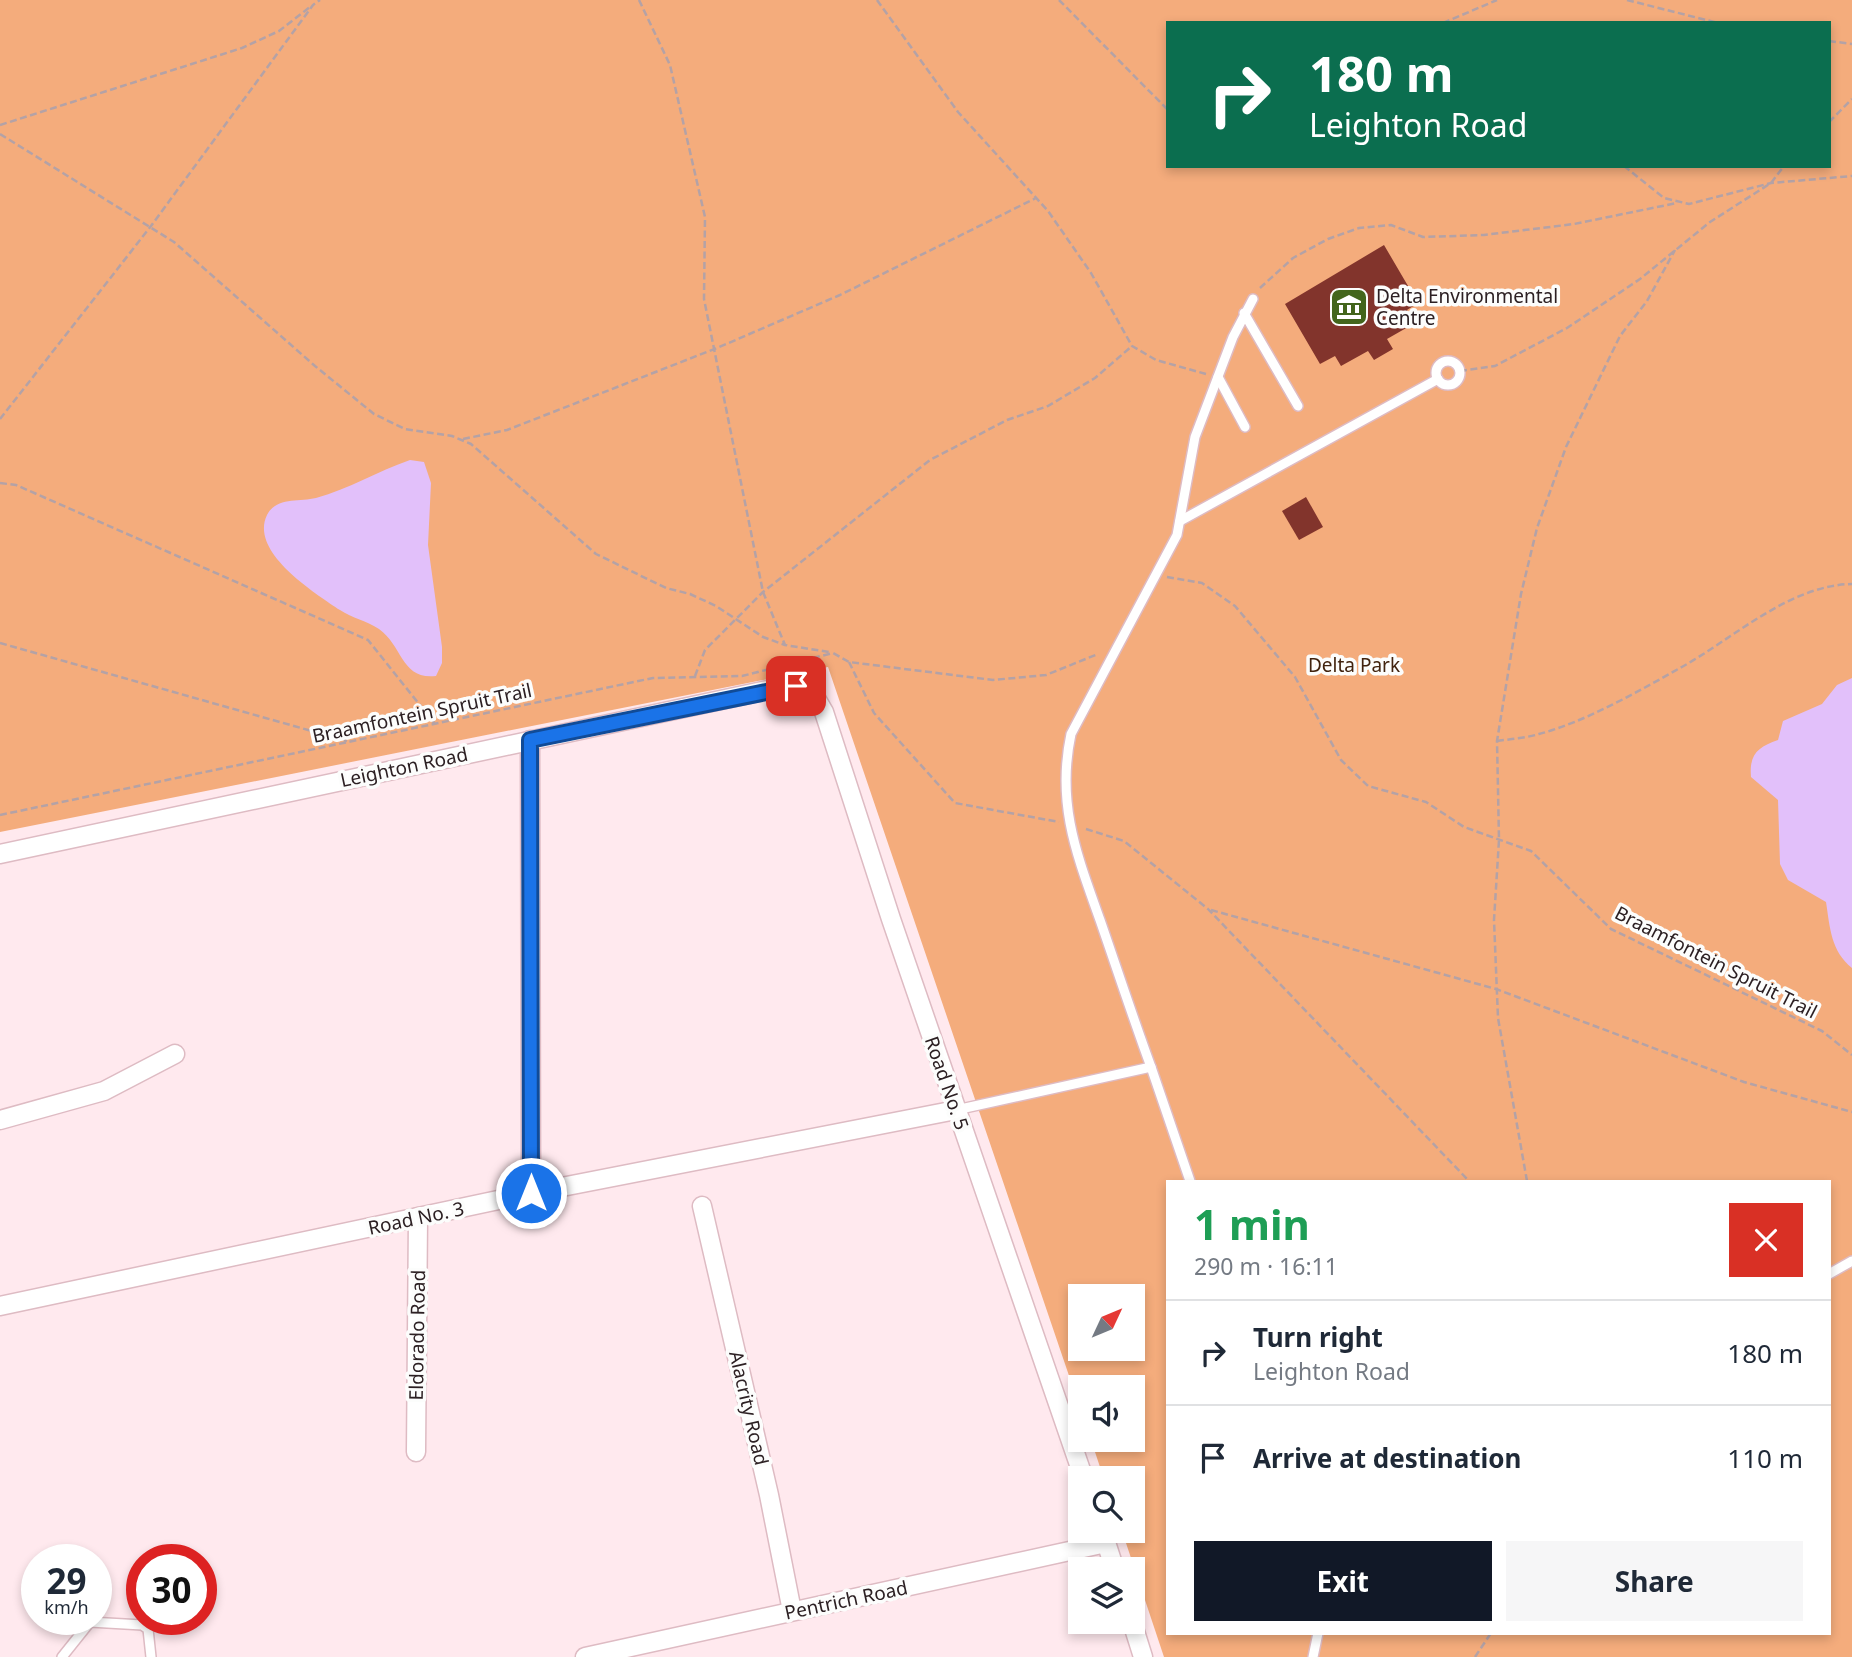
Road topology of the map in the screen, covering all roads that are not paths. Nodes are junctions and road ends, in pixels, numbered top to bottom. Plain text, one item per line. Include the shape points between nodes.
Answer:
1 (1253, 299) road end
2 (1244, 313) junction
3 (1218, 377) junction
4 (1438, 379) junction
5 (1298, 407) dead end
6 (1245, 428) dead end
7 (1180, 521) junction
8 (808, 691) joint
9 (530, 740) junction
10 (0, 854) edge
11 (175, 1054) dead end
12 (1151, 1066) junction
13 (956, 1110) junction
14 (0, 1120) edge
15 (1190, 1180) edge
16 (531, 1193) junction
17 (702, 1206) dead end
18 (418, 1217) junction
19 (1852, 1261) edge
20 (1831, 1273) edge
21 (0, 1306) edge
22 (416, 1452) dead end
23 (1079, 1466) edge
24 (1079, 1543) edge
25 (792, 1611) junction
26 (1136, 1634) edge
27 (1318, 1635) edge
28 (62, 1657) edge
29 (151, 1657) edge
30 (585, 1657) edge
31 (1143, 1657) edge
32 (1313, 1657) edge

1 - 2 lane
2 - 3 lane
2 - 5 lane
3 - 6 lane
3 - 7 lane via 1190,454
4 - 4 lane via 1437,368 1443,363 1453,362 1460,371 1452,384
4 - 7 lane
7 - 12 lane via 1177,535 1071,734 1064,771 1084,883
8 - 9 street, Leighton Road via 796,686 777,688
8 - 13 street, Road No. 5 via 824,712
9 - 10 street, Leighton Road
9 - 16 street
11 - 14 street via 104,1091
12 - 13 lane
12 - 15 lane
13 - 16 street, Road No. 3
13 - 23 street, Road No. 5
16 - 18 street, Road No. 3
17 - 25 street, Alacrity Road
18 - 21 street, Road No. 3
18 - 22 street, Eldorado Road
19 - 20 lane
24 - 25 street, Pentrich Road
25 - 30 street, Pentrich Road
26 - 31 street
27 - 32 lane
28 - 29 lane via 83,1628 96,1620 148,1629

